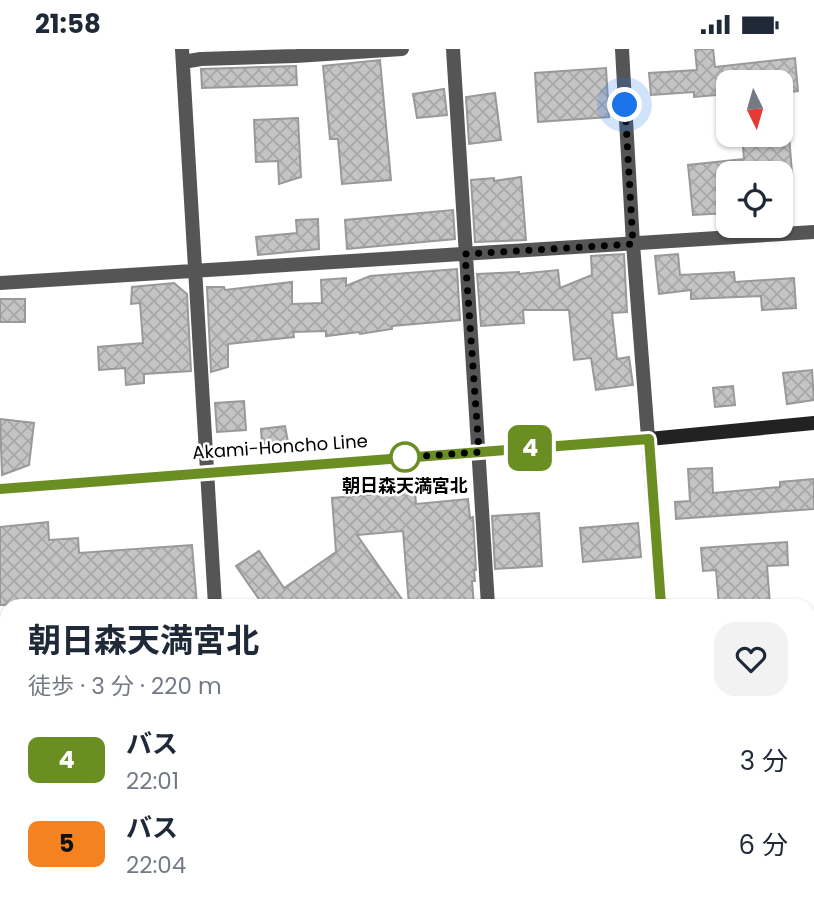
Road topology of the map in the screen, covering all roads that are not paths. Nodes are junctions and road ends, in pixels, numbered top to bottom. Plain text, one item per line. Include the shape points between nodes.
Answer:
1 (402, 49) edge
2 (453, 49) edge
3 (622, 49) edge
4 (182, 56) edge
5 (814, 232) edge
6 (633, 244) junction
7 (465, 254) junction
8 (194, 272) junction
9 (0, 283) edge
10 (814, 423) edge
11 (649, 439) junction
12 (479, 452) junction
13 (206, 472) junction
14 (0, 489) edge
15 (215, 599) edge
16 (488, 599) edge
17 (661, 599) edge

1 - 4 street via 296,56
2 - 7 street
3 - 6 street
4 - 8 street
5 - 6 street
6 - 7 street
6 - 11 street
7 - 8 street
7 - 12 street
8 - 9 street
8 - 13 street
10 - 11 main road, Akami-Honcho Line
11 - 12 main road, Akami-Honcho Line
11 - 17 street
12 - 13 main road, Akami-Honcho Line
12 - 16 street
13 - 14 main road, Akami-Honcho Line
13 - 15 street

